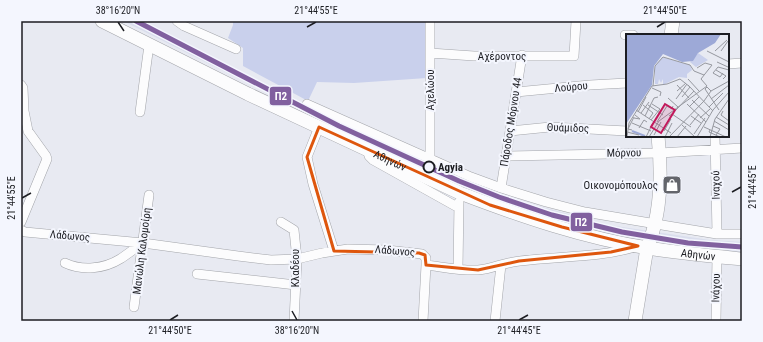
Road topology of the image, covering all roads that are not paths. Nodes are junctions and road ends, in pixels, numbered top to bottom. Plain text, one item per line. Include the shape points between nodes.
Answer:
1 (102, 21) edge
2 (177, 21) edge
3 (430, 21) edge
4 (576, 21) edge
5 (672, 21) edge
6 (671, 34) edge
7 (149, 45) junction
8 (236, 49) dead end
9 (430, 53) junction
10 (522, 55) junction
11 (729, 64) edge
12 (742, 64) edge
13 (626, 83) edge
14 (21, 85) edge
15 (516, 92) junction
16 (307, 104) dead end
17 (140, 112) dead end
18 (319, 127) junction
19 (510, 131) junction
20 (626, 131) edge
21 (658, 137) edge
22 (715, 137) edge
23 (742, 148) edge
24 (716, 149) junction
25 (368, 150) junction
26 (660, 153) junction
27 (506, 156) junction
28 (430, 160) junction
29 (501, 188) junction
30 (460, 193) junction
31 (149, 195) dead end
32 (459, 208) junction
33 (21, 222) edge
34 (281, 222) dead end
35 (655, 224) junction
36 (21, 230) edge
37 (717, 234) junction
38 (742, 234) edge
39 (143, 243) junction
40 (643, 247) junction
41 (334, 251) junction
42 (717, 256) junction
43 (297, 259) junction
44 (742, 259) edge
45 (65, 263) dead end
46 (426, 265) junction
47 (501, 265) junction
48 (458, 269) junction
49 (197, 274) dead end
50 (296, 285) junction
51 (134, 307) dead end
52 (294, 321) edge
53 (423, 321) edge
54 (495, 321) edge
55 (635, 321) edge
56 (716, 321) edge

1 - 7 street, Αθηνών
2 - 8 street
3 - 9 street, Αχελώου
4 - 10 street, Αχέροντος via 574,56
5 - 6 street
7 - 17 street
7 - 18 street, Αθηνών
9 - 10 street, Αχέροντος
9 - 28 street, Αχελώου
10 - 15 street, Πάροδος Μόρνου 44
11 - 12 street
13 - 15 street, Λούρου
14 - 33 street via 28,131 47,159
15 - 19 street, Πάροδος Μόρνου 44
16 - 28 street, Αθηνών
18 - 25 street, Αθηνών
18 - 41 street via 307,157
19 - 20 street, Θυάμιδος via 550,128
19 - 27 street, Πάροδος Μόρνου 44
21 - 26 street
22 - 24 street, Ιναχού
23 - 24 street, Μόρνου
24 - 26 street, Μόρνου
24 - 37 street, Ιναχού
25 - 30 street, Αθηνών
25 - 32 street via 373,160
26 - 27 street, Μόρνου
26 - 35 street
27 - 29 street, Πάροδος Μόρνου 44
28 - 29 street, Αθηνών
29 - 35 street, Αθηνών via 585,212
30 - 32 street
30 - 40 street, Αθηνών via 539,221
31 - 39 street, Μανώλη Καλομοίρη
32 - 48 street
34 - 43 street, Κλαδέου via 294,230
35 - 37 street, Αθηνών
35 - 40 street
36 - 39 street, Λάδωνος
37 - 38 street, Αθηνών
39 - 43 street, Λάδωνος via 238,256
39 - 45 street via 106,265 85,268
39 - 51 street, Μανώλη Καλομοίρη
40 - 42 street, Αθηνών
40 - 47 street, Λάδωνος
40 - 55 street
41 - 43 street, Λάδωνος
41 - 46 street, Λάδωνος via 367,249 419,253 424,256
42 - 44 street, Αθηνών
42 - 56 street, Ινάχου
43 - 50 street, Κλαδέου
46 - 48 street, Λάδωνος
46 - 53 street
47 - 48 street, Λάδωνος via 478,270
47 - 54 street
49 - 50 street
50 - 52 street, Κλαδέου

